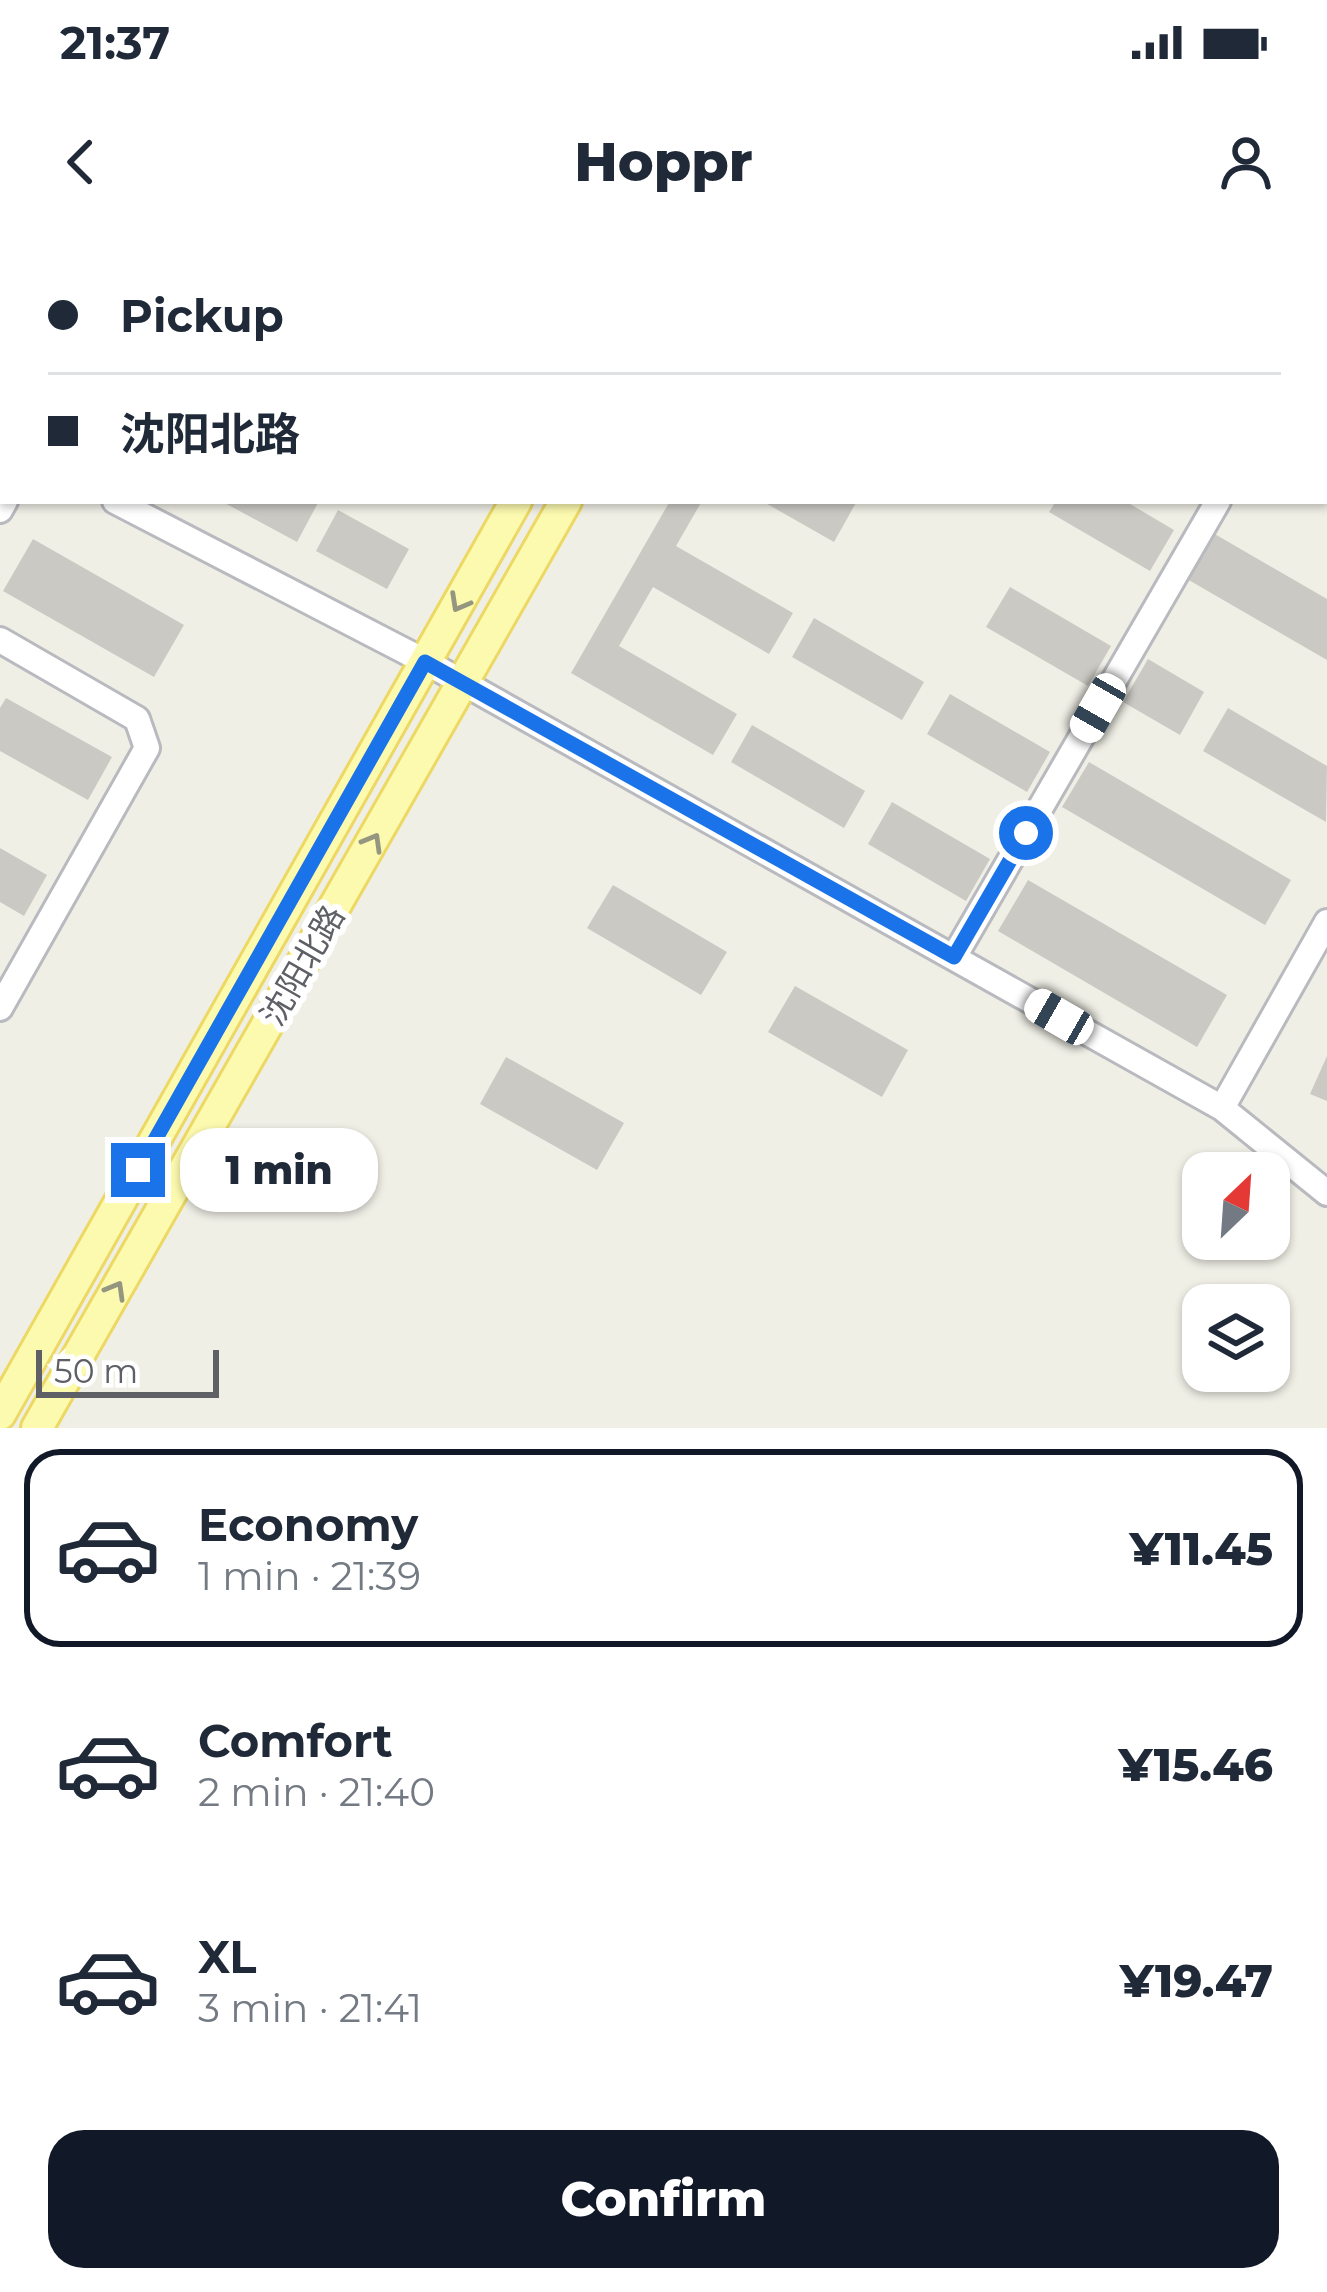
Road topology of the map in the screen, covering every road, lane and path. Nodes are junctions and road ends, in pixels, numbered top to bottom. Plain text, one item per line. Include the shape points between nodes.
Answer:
1 (121, 504) edge
2 (514, 504) edge
3 (564, 504) edge
4 (1216, 504) edge
5 (0, 640) edge
6 (425, 662) junction
7 (463, 684) junction
8 (1327, 922) edge
9 (954, 957) junction
10 (0, 1008) edge
11 (1222, 1108) junction
12 (1327, 1193) edge
13 (0, 1414) edge
14 (37, 1428) edge

1 - 6 street
2 -> 6 main road, 沈阳北路
3 - 7 main road, 沈阳北路
4 - 9 street
5 - 10 street via 137,718 147,748
6 - 7 street
6 - 13 main road, 沈阳北路
7 - 9 street
14 -> 7 main road, 沈阳北路
8 - 11 street
9 - 11 street
11 - 12 street

